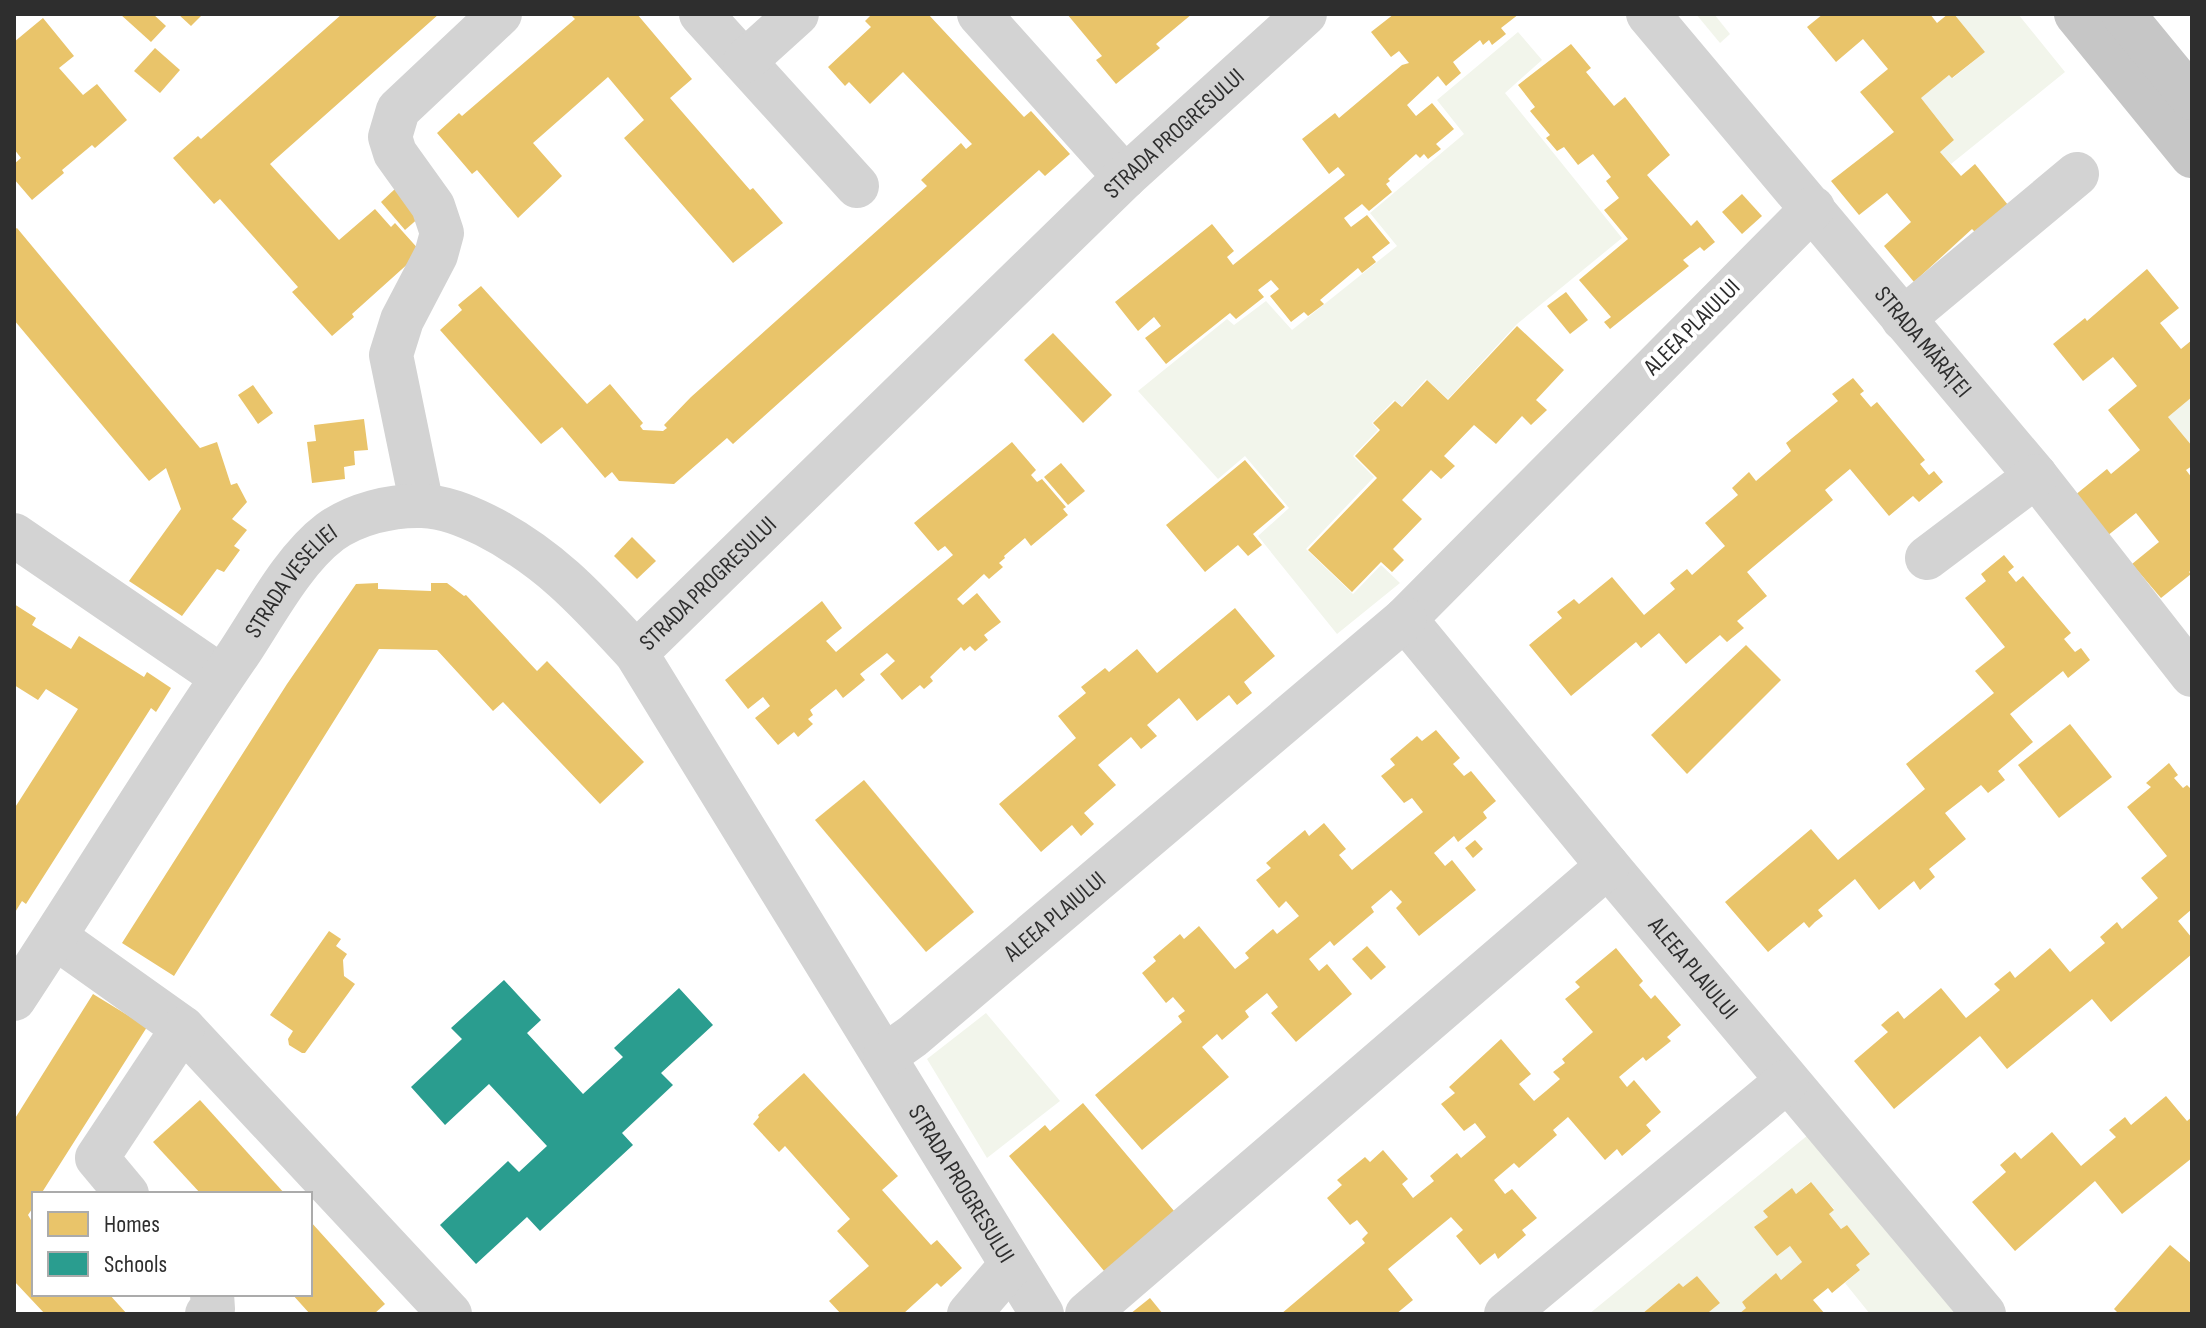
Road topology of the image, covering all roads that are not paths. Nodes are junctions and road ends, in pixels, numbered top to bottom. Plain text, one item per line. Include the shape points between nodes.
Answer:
1 (500, 14) edge
2 (701, 14) edge
3 (797, 14) edge
4 (979, 14) edge
5 (1305, 14) edge
6 (1648, 14) edge
7 (2076, 14) edge
8 (2123, 14) edge
9 (745, 61) junction
10 (2192, 98) edge
11 (2192, 156) edge
12 (2077, 174) dead end
13 (1125, 177) junction
14 (857, 186) dead end
15 (1813, 208) junction
16 (1903, 319) junction
17 (2036, 476) junction
18 (422, 506) junction
19 (14, 535) edge
20 (1927, 558) dead end
21 (1405, 619) junction
22 (636, 653) junction
23 (2192, 675) edge
24 (222, 677) junction
25 (1608, 866) junction
26 (55, 937) junction
27 (14, 999) edge
28 (183, 1028) junction
29 (885, 1056) junction
30 (1787, 1081) junction
31 (125, 1192) edge
32 (1011, 1265) junction
33 (212, 1296) edge
34 (207, 1314) edge
35 (450, 1314) edge
36 (969, 1314) edge
37 (1042, 1314) edge
38 (1087, 1314) edge
39 (1506, 1314) edge
40 (1984, 1314) edge

1 - 18 street via 398,110 390,137 395,153 433,206 442,233 391,355
2 - 9 street
3 - 9 street
4 - 13 street
5 - 13 street, STRADA PROGRESULUI
6 - 15 street, STRADA MĂRĂȚEI
7 - 11 main road
8 - 10 main road
9 - 14 street
12 - 16 street
13 - 22 street, STRADA PROGRESULUI
15 - 16 street, STRADA MĂRĂȚEI
15 - 21 street, ALEEA PLAIULUI
16 - 17 street, STRADA MĂRĂȚEI
17 - 20 street
17 - 23 street, STRADA MĂRĂȚEI
18 - 22 street, STRADA VESELIEI via 456,511 540,558 572,584
18 - 24 street, STRADA VESELIEI via 389,508 330,532 302,560
19 - 24 street
21 - 25 street, ALEEA PLAIULUI
21 - 29 street, ALEEA PLAIULUI
22 - 29 street, STRADA PROGRESULUI
24 - 26 street, STRADA VESELIEI
25 - 30 street, ALEEA PLAIULUI
25 - 38 street
26 - 27 street, STRADA VESELIEI
26 - 28 street
28 - 31 street via 97,1158
28 - 35 street
29 - 32 street, STRADA PROGRESULUI
30 - 39 street
30 - 40 street, ALEEA PLAIULUI
32 - 36 street
32 - 37 street, STRADA PROGRESULUI
33 - 34 street via 213,1309

